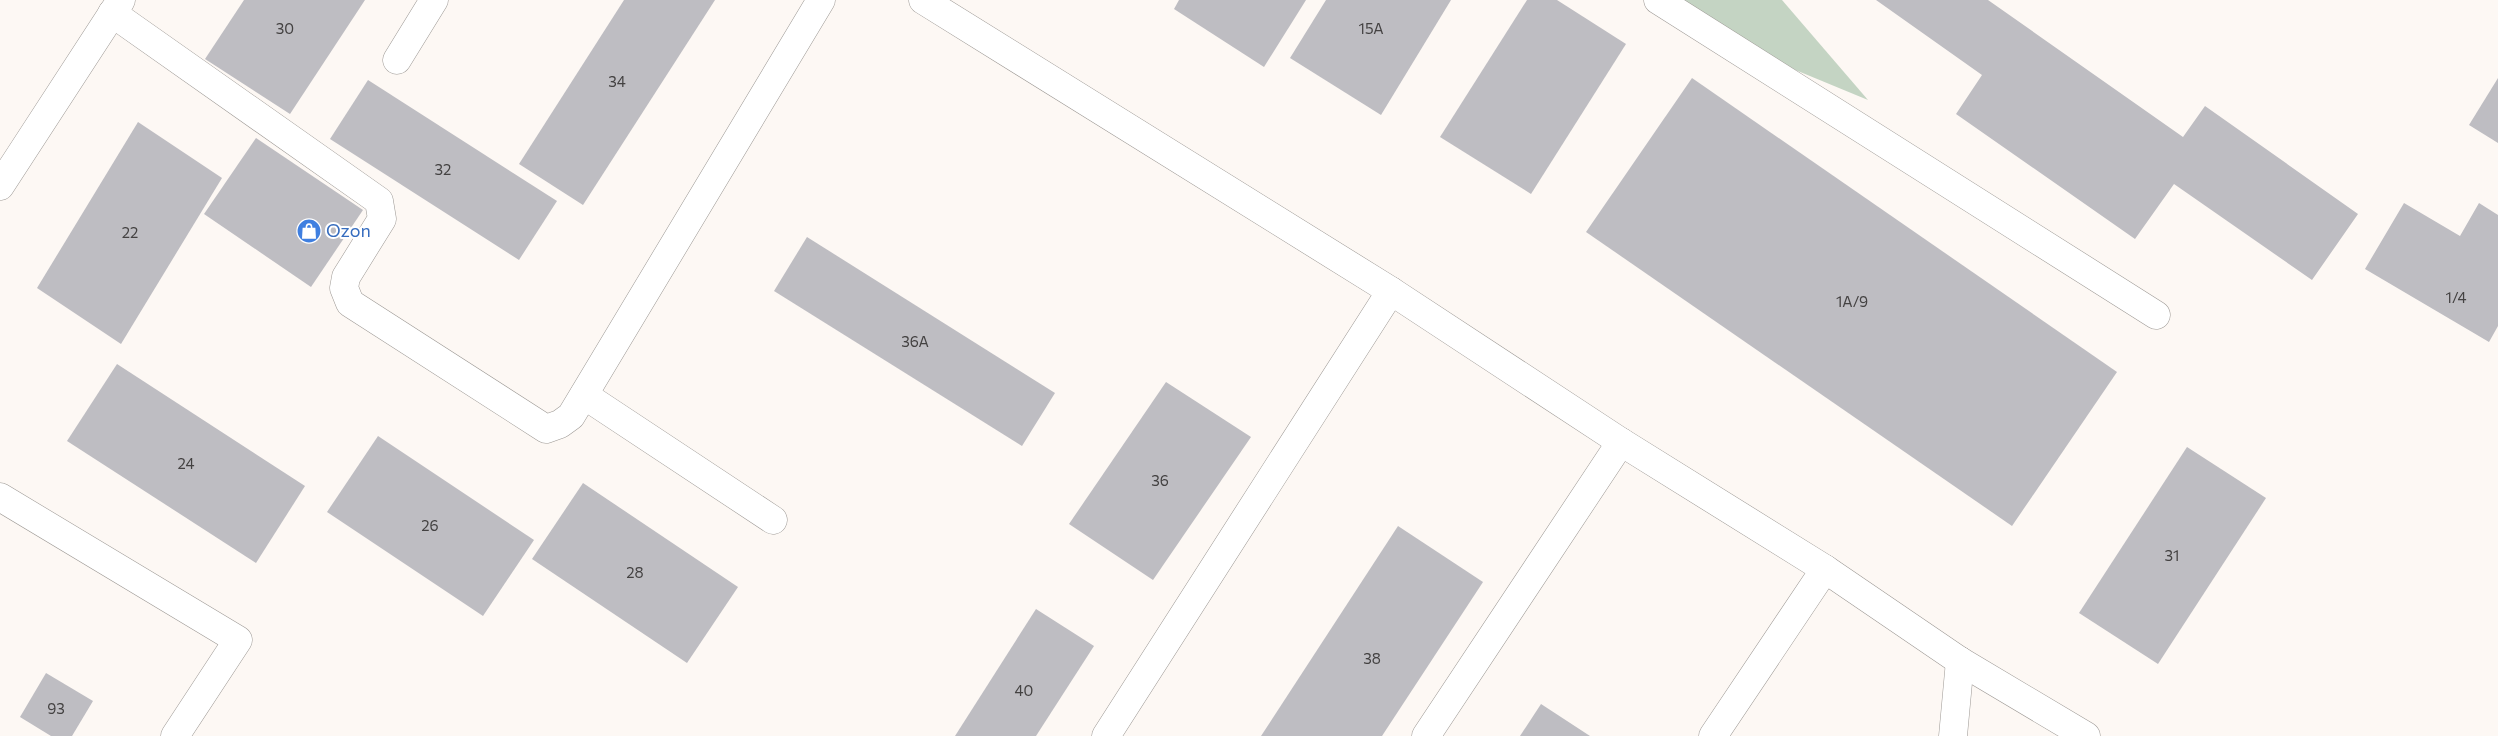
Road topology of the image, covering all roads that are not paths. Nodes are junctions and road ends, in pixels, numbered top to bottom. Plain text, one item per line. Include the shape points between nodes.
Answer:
1 (434, 0) edge
2 (821, 0) edge
3 (923, 0) edge
4 (1658, 0) edge
5 (117, 7) edge
6 (398, 60) dead end
7 (0, 186) edge
8 (1391, 291) junction
9 (2156, 315) dead end
10 (584, 395) junction
11 (1621, 442) junction
12 (0, 497) edge
13 (773, 520) dead end
14 (1825, 569) junction
15 (1960, 661) junction
16 (175, 736) edge
17 (1106, 736) edge
18 (1426, 736) edge
19 (1714, 736) edge
20 (1953, 736) edge
21 (2086, 736) edge

1 - 6 street
2 - 10 street
3 - 8 street
4 - 9 street
5 - 7 street
5 - 10 street via 379,201 382,219 346,276 344,288 350,303 546,429 571,416
8 - 11 street
8 - 17 street
10 - 13 street
11 - 14 street
11 - 18 street
12 - 16 street via 238,640
14 - 15 street
14 - 19 street
15 - 20 street
15 - 21 street

